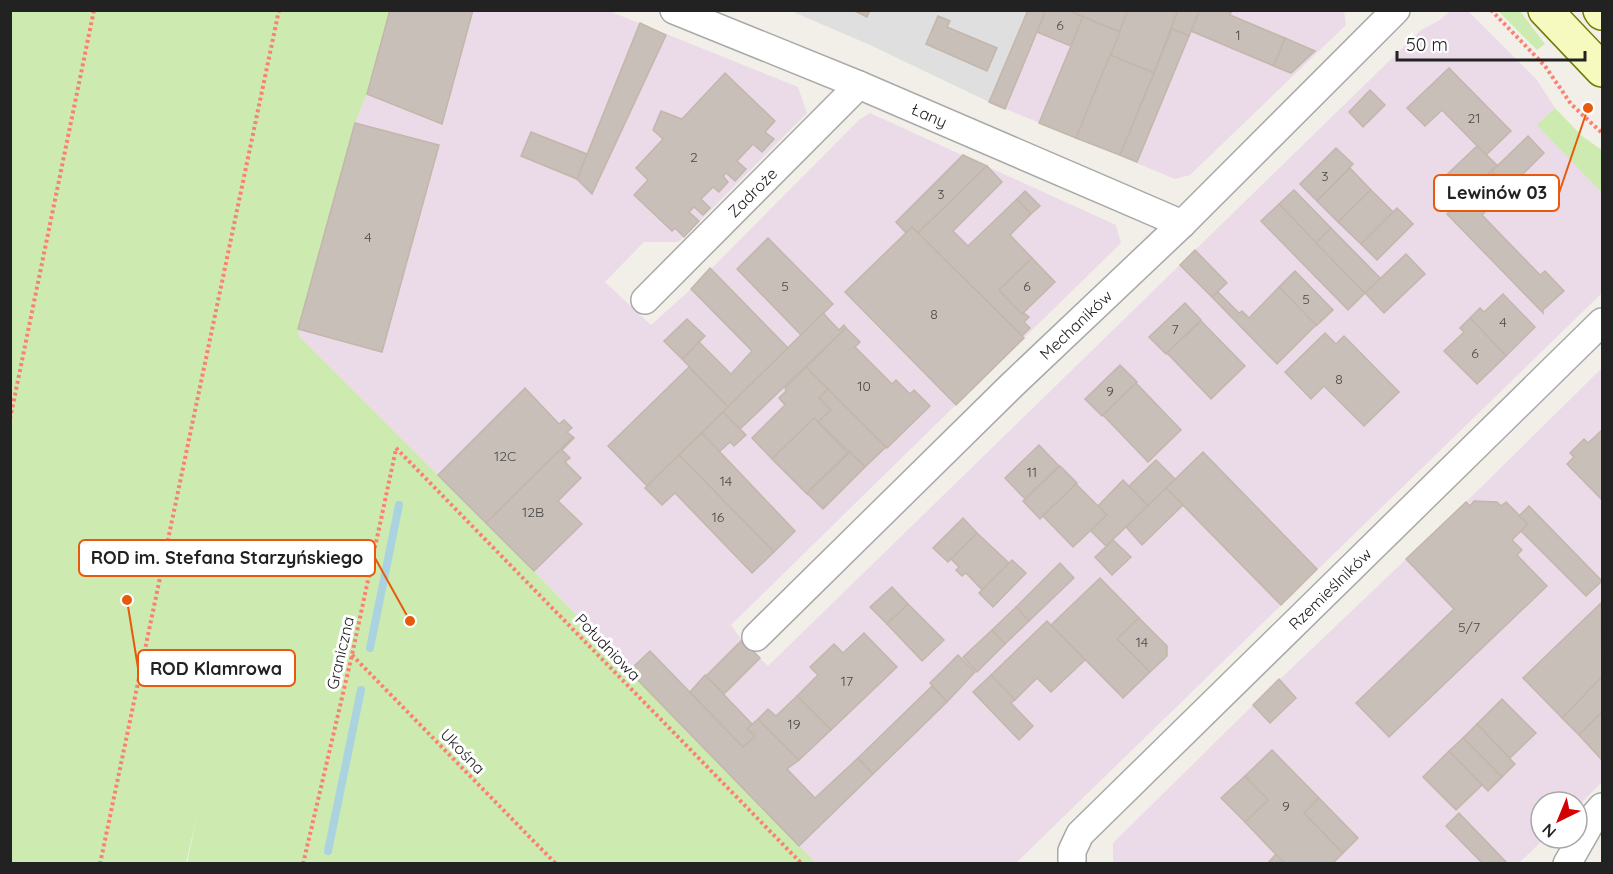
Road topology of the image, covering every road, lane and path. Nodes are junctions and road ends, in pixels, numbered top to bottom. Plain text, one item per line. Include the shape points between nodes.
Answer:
1 (94, 10) edge
2 (279, 10) edge
3 (674, 10) edge
4 (1396, 10) edge
5 (1491, 10) edge
6 (1545, 10) edge
7 (1602, 70) edge
8 (859, 85) junction
9 (1602, 133) edge
10 (1182, 224) junction
11 (645, 300) dead end
12 (1602, 322) edge
13 (10, 419) edge
14 (396, 448) joint
15 (756, 637) dead end
16 (352, 656) junction
17 (1602, 807) edge
18 (100, 864) edge
19 (303, 864) edge
20 (556, 864) edge
21 (802, 864) edge
22 (1072, 864) edge
23 (1566, 864) edge

1 - 13 path
2 - 18 path
3 - 8 street, Łany
4 - 10 street, Mechaników
5 - 9 path via 1545,66 1575,108
6 - 7 main road
8 - 10 street, Łany
8 - 11 street, Zadroże
10 - 15 street, Mechaników via 1002,394
12 - 22 street, Rzemieślników via 1080,834 1072,851
14 - 16 path, Graniczna
14 - 21 path, Południowa
16 - 19 path, Graniczna
16 - 20 path, Ukośna
17 - 23 street

